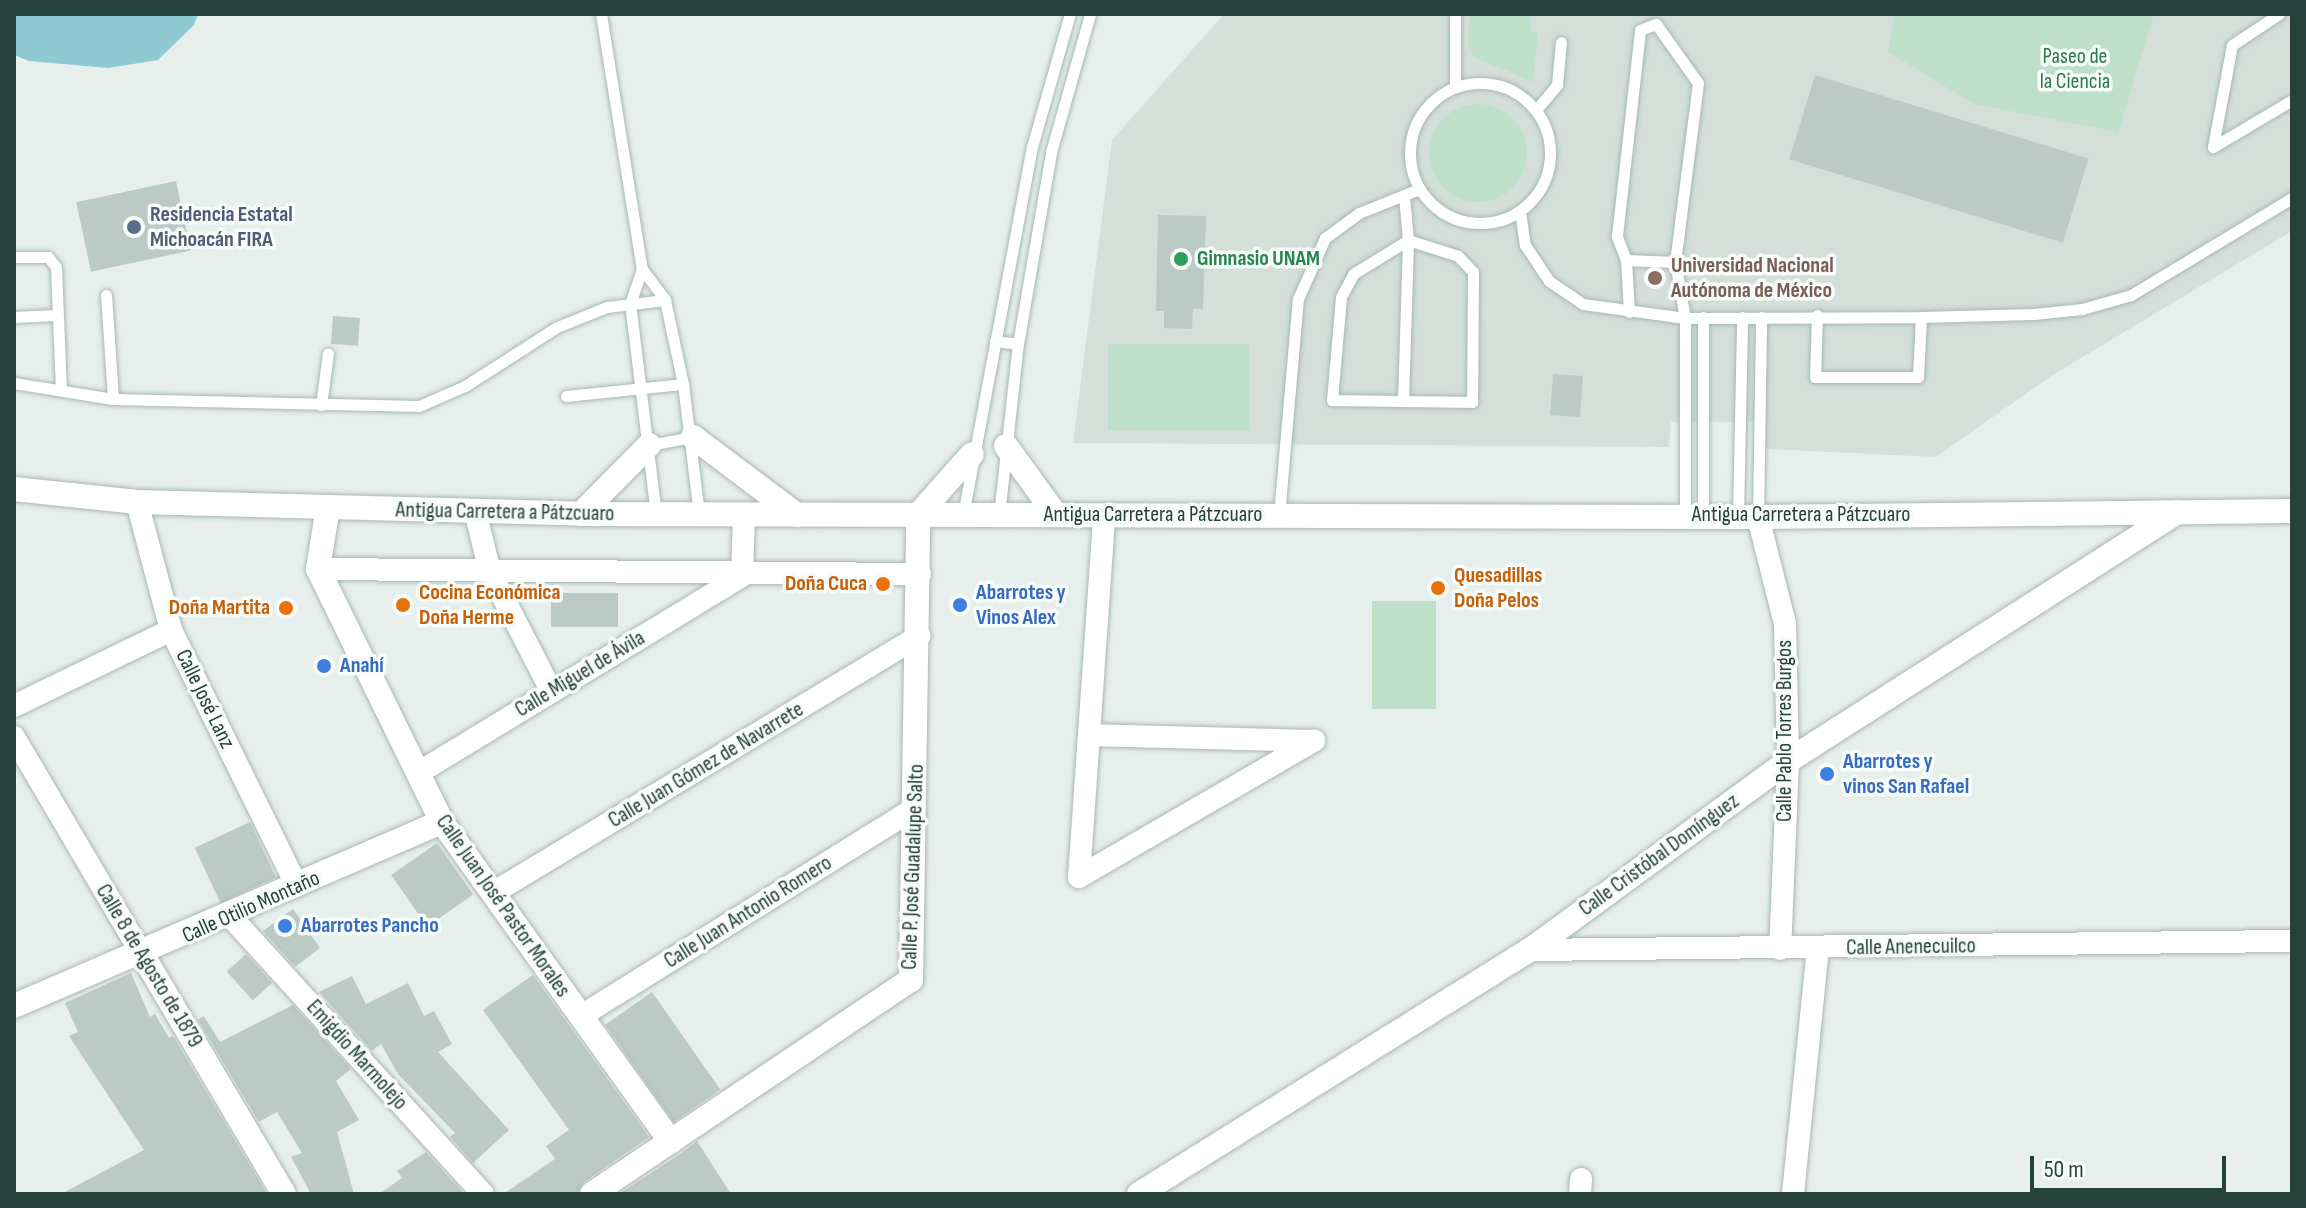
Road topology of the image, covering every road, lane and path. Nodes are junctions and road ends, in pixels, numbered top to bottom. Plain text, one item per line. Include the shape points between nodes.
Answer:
1 (601, 14) edge
2 (1070, 14) edge
3 (1090, 14) edge
4 (1455, 14) edge
5 (2279, 14) edge
6 (1561, 42) dead end
7 (1455, 87) junction
8 (2292, 100) edge
9 (1536, 110) junction
10 (1032, 147) junction
11 (1051, 152) junction
12 (1419, 189) junction
13 (1404, 196) junction
14 (2292, 198) edge
15 (1520, 211) junction
16 (1408, 240) junction
17 (14, 257) edge
18 (1626, 260) junction
19 (1675, 262) junction
20 (642, 269) junction
21 (106, 295) dead end
22 (665, 300) junction
23 (630, 303) junction
24 (1629, 312) junction
25 (55, 315) junction
26 (1817, 315) junction
27 (14, 317) edge
28 (1703, 317) junction
29 (1742, 317) junction
30 (1761, 317) junction
31 (1921, 317) junction
32 (1685, 318) junction
33 (995, 341) junction
34 (1018, 344) junction
35 (328, 353) dead end
36 (14, 383) edge
37 (683, 384) junction
38 (641, 388) junction
39 (61, 390) junction
40 (566, 396) dead end
41 (113, 399) junction
42 (1403, 401) junction
43 (321, 405) junction
44 (693, 437) junction
45 (649, 445) junction
46 (1006, 446) junction
47 (972, 454) junction
48 (14, 489) edge
49 (137, 502) junction
50 (328, 507) junction
51 (475, 511) junction
52 (2292, 511) edge
53 (2177, 512) junction
54 (581, 514) junction
55 (656, 515) junction
56 (699, 515) junction
57 (744, 515) junction
58 (797, 515) junction
59 (918, 515) junction
60 (963, 515) junction
61 (999, 515) junction
62 (1056, 515) junction
63 (1104, 515) junction
64 (1279, 515) junction
65 (1694, 516) junction
66 (1748, 517) junction
67 (318, 569) junction
68 (490, 572) junction
69 (920, 574) junction
70 (742, 576) junction
71 (171, 630) junction
72 (919, 636) junction
73 (552, 692) junction
74 (14, 706) edge
75 (1089, 735) junction
76 (14, 737) edge
77 (1788, 761) junction
78 (418, 773) junction
79 (915, 808) junction
80 (442, 822) junction
81 (297, 886) junction
82 (493, 893) junction
83 (231, 917) junction
84 (2292, 941) edge
85 (1780, 949) junction
86 (1818, 949) junction
87 (1530, 950) junction
88 (142, 954) junction
89 (14, 1006) edge
90 (581, 1016) junction
91 (671, 1142) junction
92 (284, 1194) edge
93 (483, 1194) edge
94 (592, 1194) edge
95 (1139, 1194) edge
96 (1793, 1194) edge

1 - 20 lane
2 - 10 lane
3 - 11 lane
4 - 7 lane
5 - 8 lane via 2232,45 2213,147
6 - 9 lane via 1557,85
7 - 9 lane via 1499,85
7 - 12 lane via 1430,105 1413,130 1412,170
9 - 15 lane via 1550,152 1547,175
10 - 11 lane
10 - 33 lane
11 - 34 lane
12 - 13 lane
12 - 15 lane via 1454,219 1499,221
13 - 16 lane
13 - 64 lane via 1359,213 1325,238 1298,299
14 - 31 lane via 2131,295 2082,309
15 - 24 lane via 1525,245 1549,281 1583,304
16 - 42 lane
16 - 42 lane via 1353,274 1341,297 1332,400
16 - 42 lane via 1458,256 1473,272 1472,402
17 - 25 lane via 48,257 56,267
18 - 19 lane
18 - 19 lane via 1617,236 1640,30 1656,24 1698,83
18 - 24 lane
19 - 32 lane
20 - 22 lane
20 - 23 lane
21 - 41 lane
22 - 23 lane
22 - 37 lane
23 - 38 lane
23 - 43 lane via 557,327 465,386 419,406
24 - 32 lane
25 - 27 lane
25 - 39 lane
26 - 30 lane
26 - 31 lane
26 - 31 lane via 1815,377 1918,377
28 - 29 lane
28 - 32 lane
28 - 65 lane
29 - 30 lane
29 - 66 lane
30 - 66 lane
32 - 65 lane
33 - 34 lane
33 - 47 lane
34 - 46 lane
35 - 43 lane
36 - 39 lane
37 - 38 lane
37 - 44 lane
38 - 40 lane
38 - 45 lane
39 - 41 lane
41 - 43 lane
44 - 45 lane
44 - 56 lane
44 - 58 street
45 - 54 street
45 - 55 lane
46 - 61 lane
46 - 62 street
47 - 59 street
47 - 60 lane
48 - 49 street, Antigua Carretera a Pátzcuaro
49 - 50 street, Antigua Carretera a Pátzcuaro
49 - 71 street, Calle José Lanz
50 - 51 street, Antigua Carretera a Pátzcuaro
50 - 67 street
51 - 54 street, Antigua Carretera a Pátzcuaro
51 - 68 street
52 - 53 street, Antigua Carretera a Pátzcuaro
53 - 66 street, Antigua Carretera a Pátzcuaro
53 - 77 street, Calle Cristóbal Domínguez
54 - 55 street, Antigua Carretera a Pátzcuaro
55 - 56 street, Antigua Carretera a Pátzcuaro
56 - 57 street, Antigua Carretera a Pátzcuaro
57 - 58 street, Antigua Carretera a Pátzcuaro
57 - 70 street
58 - 59 street, Antigua Carretera a Pátzcuaro
59 - 60 street, Antigua Carretera a Pátzcuaro
59 - 69 street, Calle P. José Guadalupe Salto
60 - 61 street, Antigua Carretera a Pátzcuaro
61 - 62 street, Antigua Carretera a Pátzcuaro
62 - 63 street, Antigua Carretera a Pátzcuaro
63 - 64 street, Antigua Carretera a Pátzcuaro
63 - 75 street
64 - 65 street, Antigua Carretera a Pátzcuaro
65 - 66 street, Antigua Carretera a Pátzcuaro
66 - 77 street, Calle Pablo Torres Burgos via 1785,624
67 - 68 street
67 - 78 street, Calle Juan José Pastor Morales
68 - 70 street
68 - 73 street
69 - 70 street
69 - 72 street, Calle P. José Guadalupe Salto
70 - 73 street, Calle Miguel de Ávila
71 - 74 street
71 - 81 street, Calle José Lanz
72 - 79 street, Calle P. José Guadalupe Salto
72 - 82 street, Calle Juan Gómez de Navarrete
73 - 78 street, Calle Miguel de Ávila
75 - 75 street via 1079,877 1314,741 1194,738
76 - 88 street, Calle 8 de Agosto de 1879
77 - 85 street, Calle Pablo Torres Burgos
77 - 87 street, Calle Cristóbal Domínguez
78 - 80 street, Calle Juan José Pastor Morales
79 - 90 street, Calle Juan Antonio Romero
79 - 91 street, Calle P. José Guadalupe Salto via 911,980
80 - 81 street, Calle Otilio Montaño
80 - 82 street, Calle Juan José Pastor Morales
81 - 83 street, Calle Otilio Montaño
82 - 90 street, Calle Juan José Pastor Morales
83 - 88 street, Calle Otilio Montaño
83 - 93 street, Emigdio Marmolejo
84 - 86 street, Calle Anenecuilco
85 - 86 street, Calle Anenecuilco
85 - 87 street, Calle Anenecuilco
86 - 96 street
87 - 95 street, Calle Cristóbal Domínguez
88 - 89 street, Calle Otilio Montaño
88 - 92 street, Calle 8 de Agosto de 1879
90 - 91 street, Calle Juan José Pastor Morales
91 - 94 street, Calle P. José Guadalupe Salto

